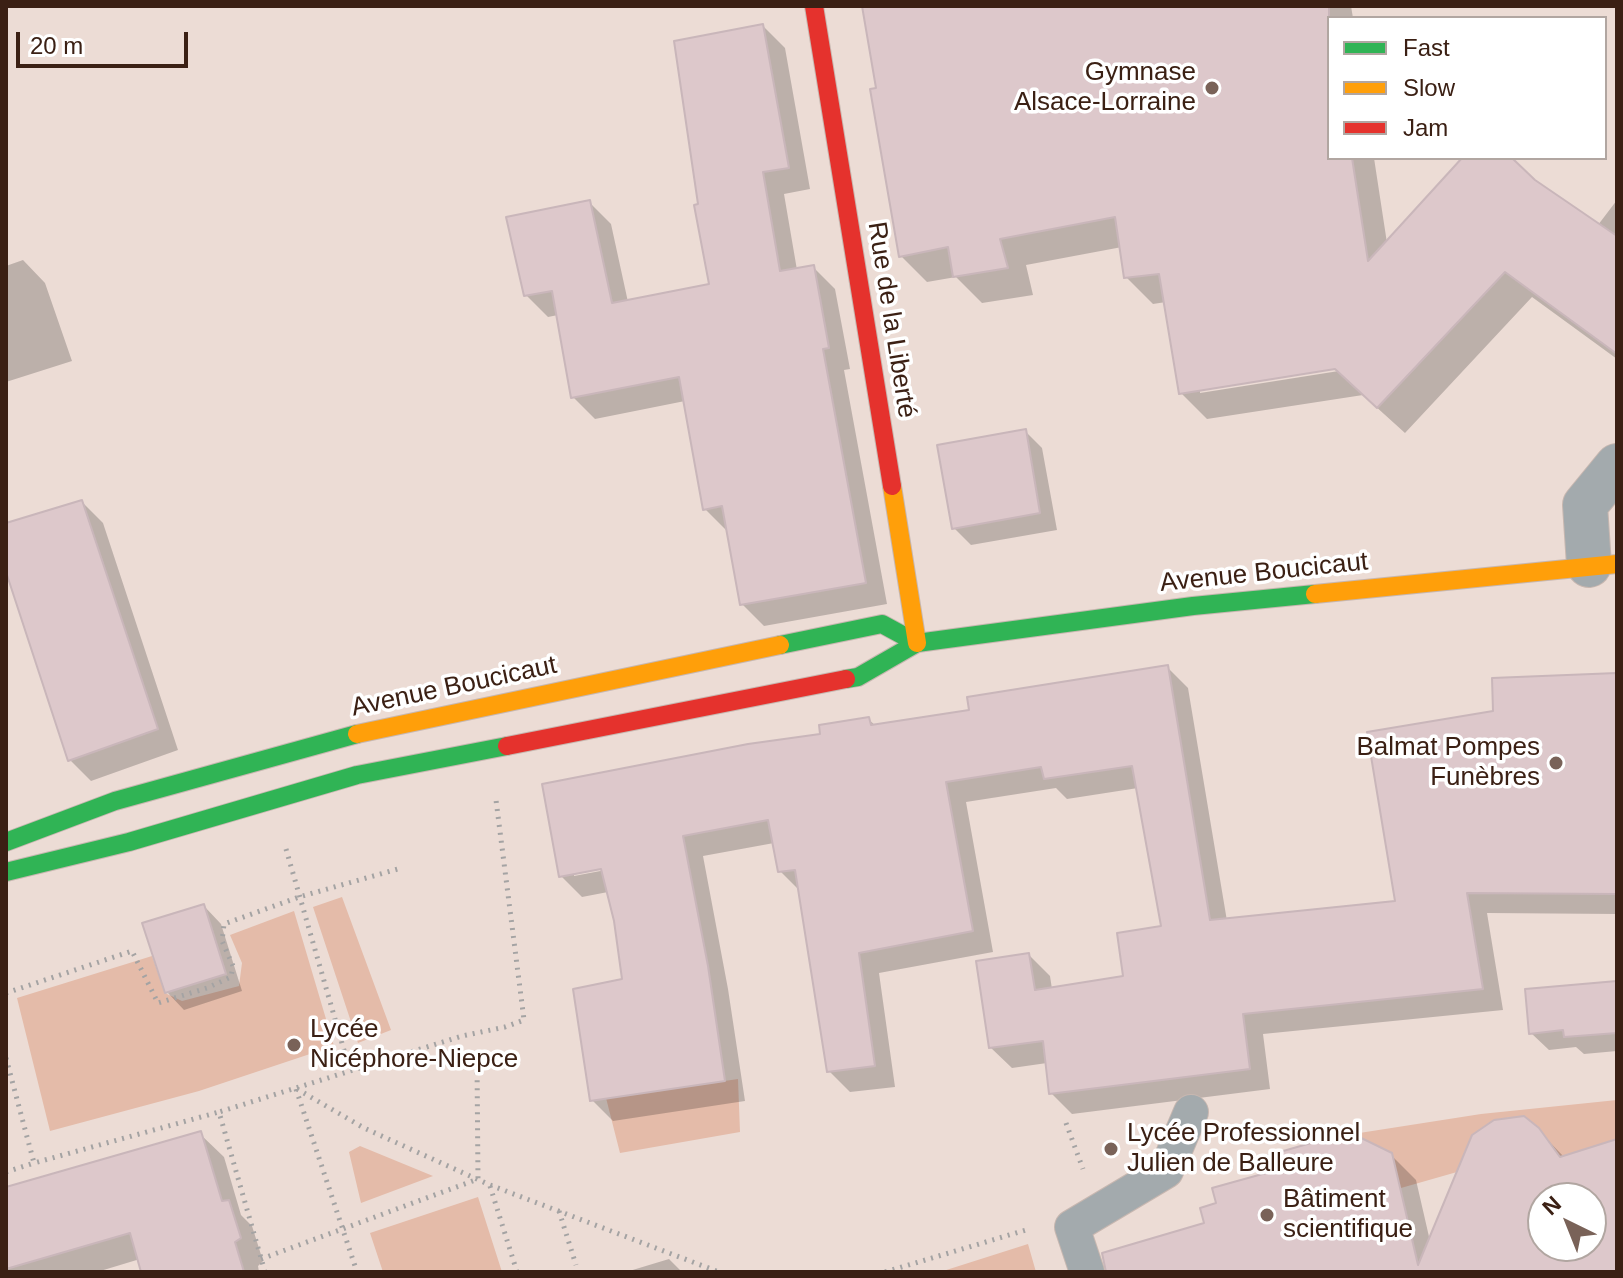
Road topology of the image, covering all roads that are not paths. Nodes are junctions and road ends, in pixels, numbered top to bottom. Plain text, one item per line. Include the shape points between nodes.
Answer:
1 (814, 6) edge
2 (1617, 466) edge
3 (1603, 564) edge
4 (917, 643) junction
5 (6, 842) edge
6 (6, 872) edge
7 (1191, 1112) dead end
8 (1087, 1272) edge

1 - 4 main road, Rue de la Liberté
2 - 3 street via 1585,505
3 - 4 main road, Avenue Boucicaut via 1193,606
4 - 5 main road, Avenue Boucicaut via 882,624 348,736 115,801
4 - 6 main road, Avenue Boucicaut via 858,677 357,775
7 - 8 lane via 1166,1171 1072,1227

